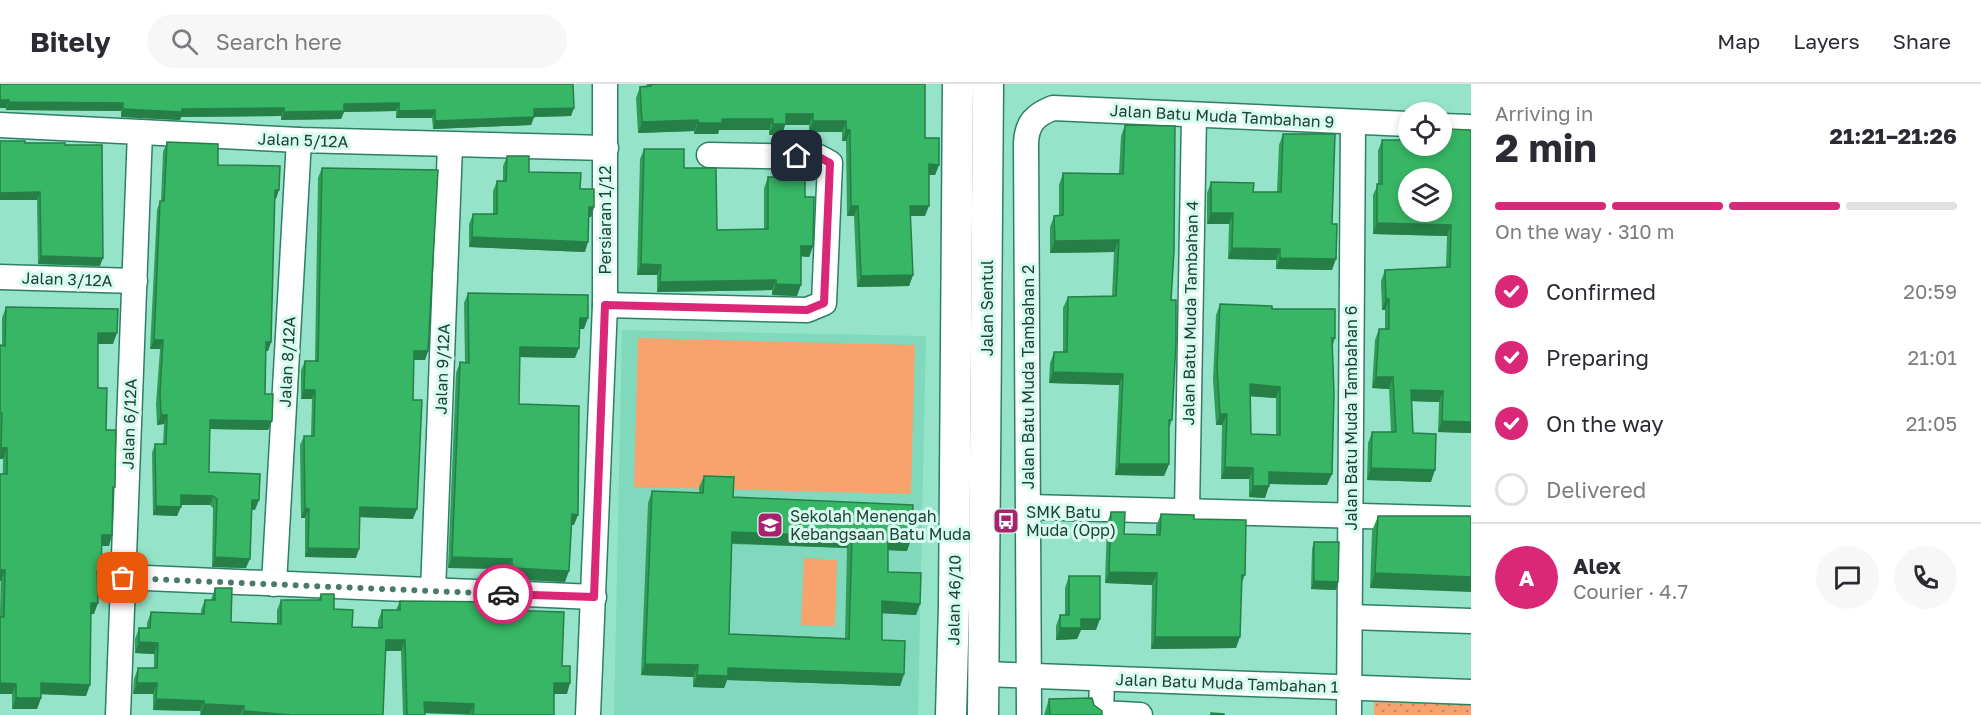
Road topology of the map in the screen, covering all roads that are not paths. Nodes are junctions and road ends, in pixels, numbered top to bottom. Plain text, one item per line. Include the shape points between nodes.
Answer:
1 (604, 84) edge
2 (958, 84) edge
3 (988, 84) edge
4 (1037, 114) joint
5 (1194, 115) junction
6 (1353, 122) junction
7 (1398, 124) edge
8 (0, 125) edge
9 (1452, 126) edge
10 (1471, 127) edge
11 (140, 132) junction
12 (299, 140) junction
13 (450, 146) junction
14 (606, 148) junction
15 (709, 155) dead end
16 (0, 277) edge
17 (135, 282) junction
18 (605, 305) junction
19 (955, 448) joint
20 (1029, 507) junction
21 (1187, 511) junction
22 (1350, 516) junction
23 (1471, 519) edge
24 (986, 533) joint
25 (123, 578) junction
26 (274, 584) junction
27 (433, 592) junction
28 (594, 597) junction
29 (1350, 617) junction
30 (1471, 621) edge
31 (954, 627) junction
32 (984, 674) junction
33 (1029, 676) junction
34 (1102, 678) junction
35 (1349, 687) junction
36 (1471, 692) edge
37 (118, 715) edge
38 (588, 715) edge
39 (951, 715) edge
40 (983, 715) edge
41 (1029, 715) edge
42 (1140, 715) edge
43 (1349, 715) edge

1 - 14 street, Persiaran 1/12
2 - 19 main road, Jalan Sentul
3 - 24 main road, Jalan Sentul
4 - 5 street, Jalan Batu Muda Tambahan 9 via 1053,108
4 - 20 street, Jalan Batu Muda Tambahan 2 via 1027,130 1026,143
5 - 6 street, Jalan Batu Muda Tambahan 9
5 - 21 street, Jalan Batu Muda Tambahan 4
6 - 7 street, Jalan Batu Muda Tambahan 9
6 - 22 street, Jalan Batu Muda Tambahan 6
8 - 11 street, Jalan 5/12A
9 - 10 street
11 - 12 street, Jalan 5/12A
11 - 17 street, Jalan 6/12A
12 - 13 street, Jalan 5/12A
12 - 26 street, Jalan 8/12A
13 - 14 street, Jalan 5/12A
13 - 27 street, Jalan 9/12A
14 - 18 street, Persiaran 1/12
15 - 18 street via 819,157 830,163 824,303 807,310
16 - 17 street, Jalan 3/12A
17 - 25 street, Jalan 6/12A
18 - 28 street, Persiaran 1/12
19 - 31 main road, Jalan 46/10
20 - 21 street
20 - 33 street, Jalan Batu Muda Tambahan 2
21 - 22 street
22 - 23 street
22 - 29 street, Jalan Batu Muda Tambahan 6
24 - 32 main road, Jalan 46/10
25 - 26 street
25 - 37 street, Jalan 6/12A
26 - 27 street
27 - 28 street
28 - 38 street, Persiaran 1/12
29 - 30 street
29 - 35 street, Jalan Batu Muda Tambahan 6
31 - 32 main road
31 - 39 main road, Jalan 46/10
32 - 33 street, Jalan Batu Muda Tambahan 1
32 - 39 main road
32 - 40 main road, Jalan 46/10
33 - 34 street, Jalan Batu Muda Tambahan 1
33 - 41 street, Jalan Batu Muda Tambahan 2
34 - 35 street, Jalan Batu Muda Tambahan 1
34 - 42 street via 1101,713
35 - 36 street, Jalan Batu Muda Tambahan 1
35 - 43 street, Jalan Batu Muda Tambahan 6

